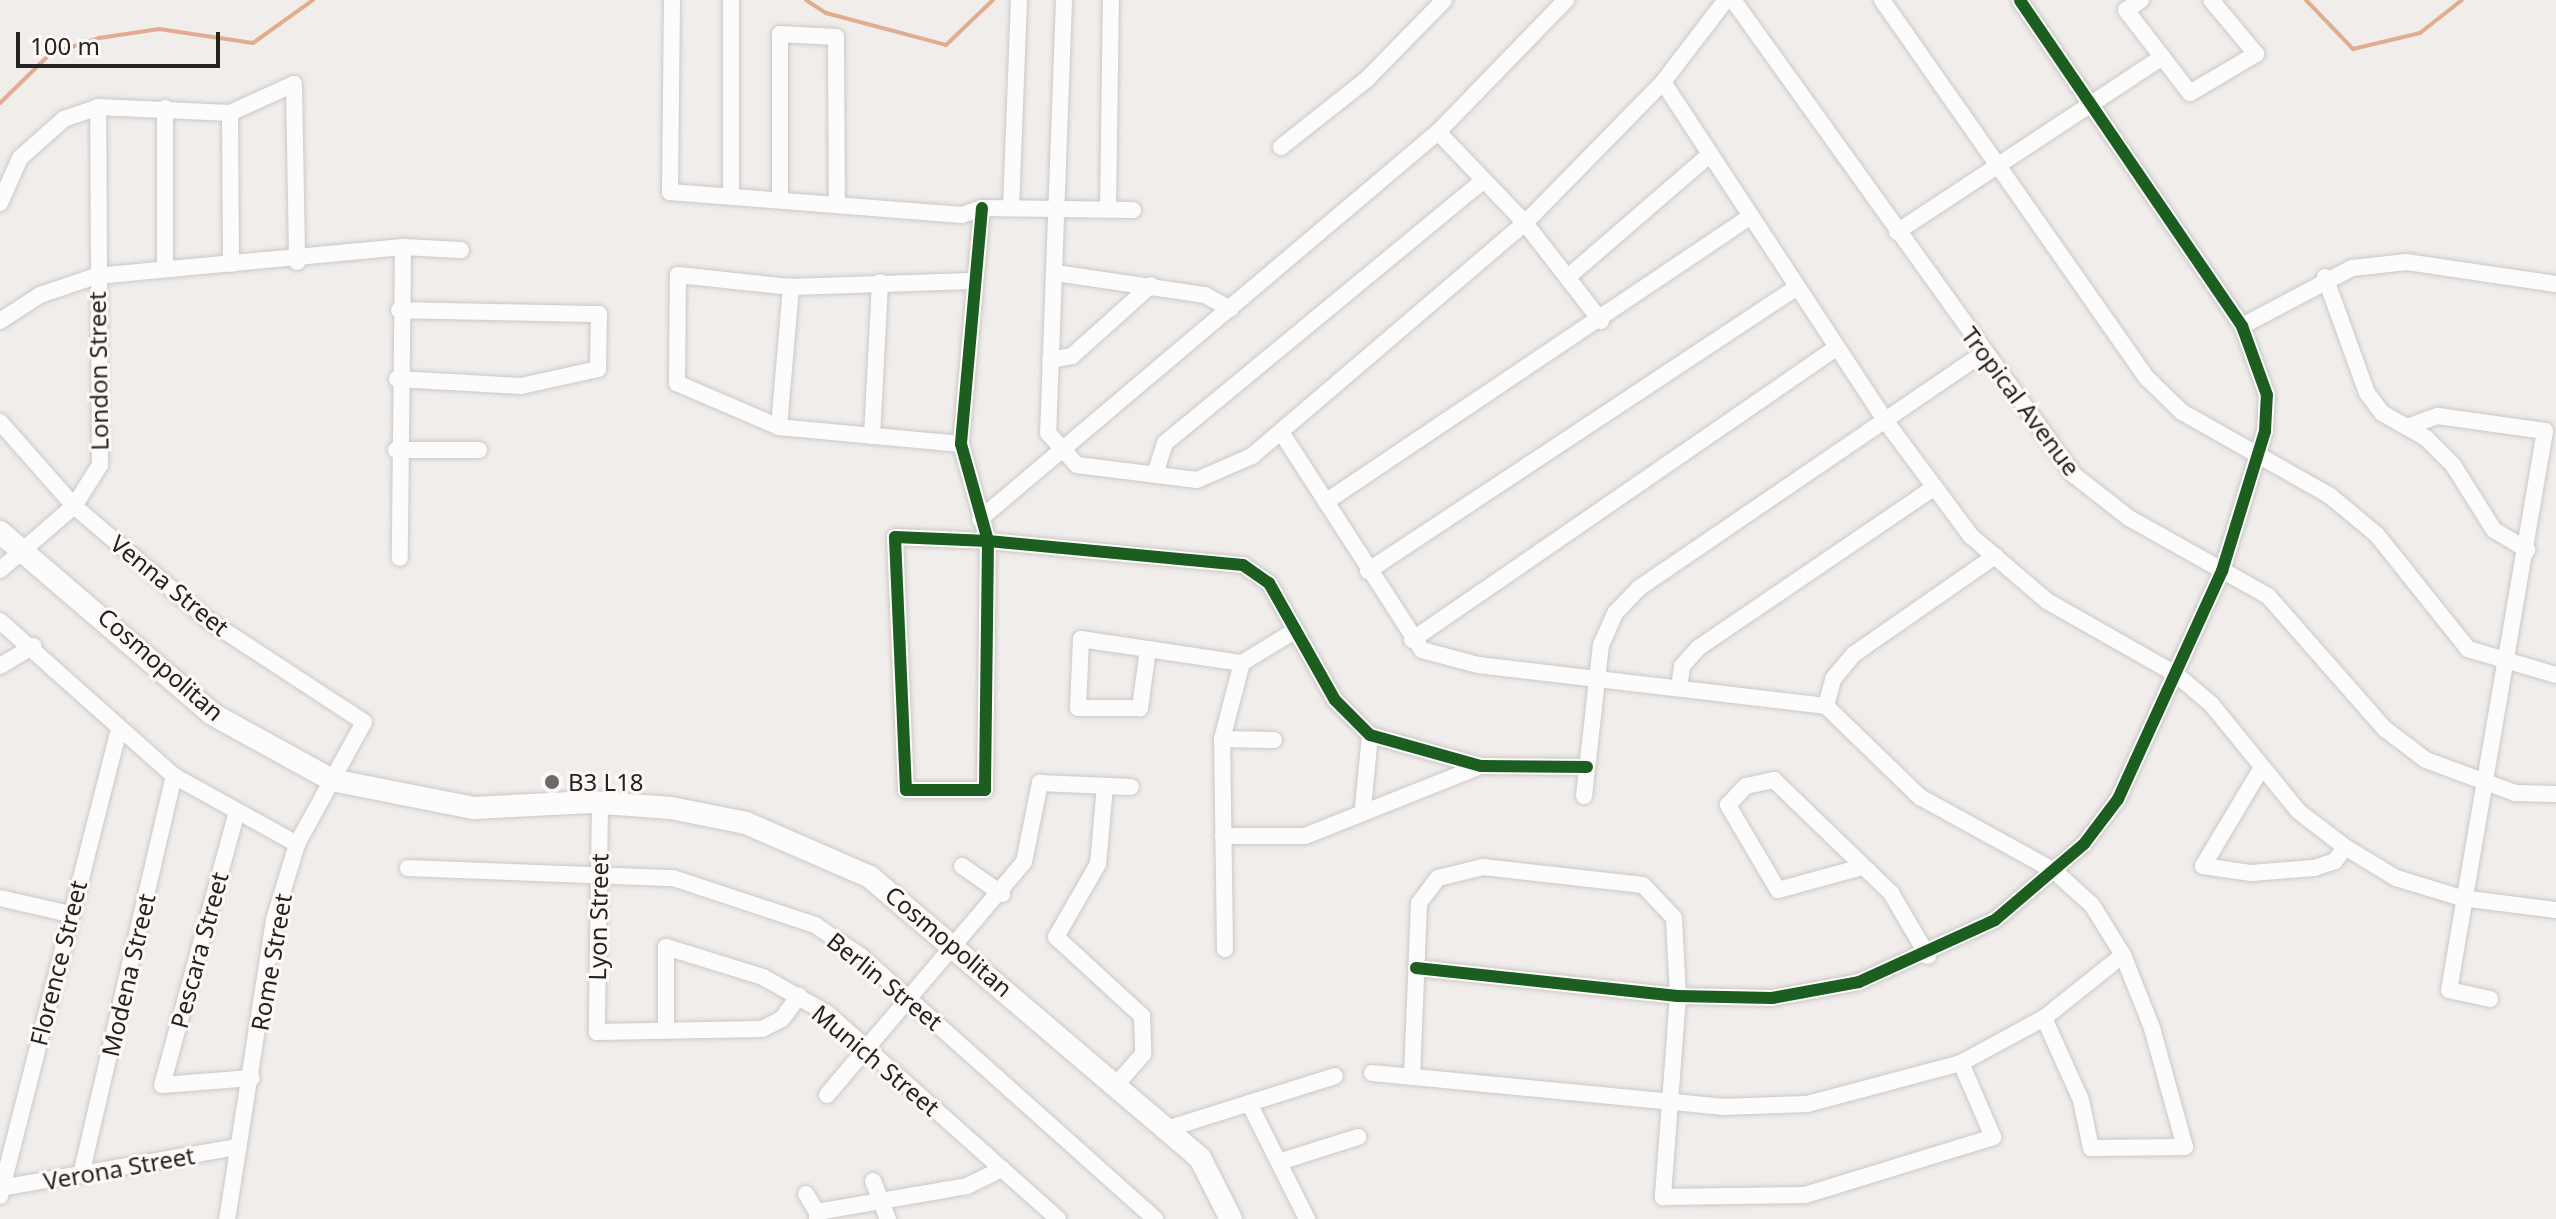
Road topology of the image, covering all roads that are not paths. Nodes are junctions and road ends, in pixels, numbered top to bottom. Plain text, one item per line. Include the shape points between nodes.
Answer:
1 (672, 0) edge
2 (731, 0) edge
3 (1019, 0) edge
4 (1064, 0) edge
5 (1111, 0) edge
6 (1444, 0) edge
7 (1566, 0) edge
8 (1726, 0) edge
9 (1733, 0) edge
10 (1882, 0) edge
11 (2020, 0) edge
12 (2141, 0) edge
13 (2211, 0) edge
14 (2162, 57) junction
15 (1663, 82) junction
16 (2089, 105) junction
17 (98, 107) junction
18 (165, 108) junction
19 (230, 113) junction
20 (1438, 132) junction
21 (1281, 147) dead end
22 (1709, 155) junction
23 (1998, 166) junction
24 (1484, 180) junction
25 (731, 196) junction
26 (780, 200) junction
27 (0, 203) edge
28 (837, 205) junction
29 (982, 208) junction
30 (1011, 208) junction
31 (1108, 209) junction
32 (1060, 210) junction
33 (1133, 210) dead end
34 (1751, 216) junction
35 (1525, 223) junction
36 (1897, 232) junction
37 (403, 247) junction
38 (461, 250) dead end
39 (297, 262) junction
40 (165, 264) junction
41 (231, 264) junction
42 (1056, 273) junction
43 (96, 276) junction
44 (1569, 276) junction
45 (2325, 277) junction
46 (972, 281) junction
47 (880, 282) junction
48 (2556, 284) edge
49 (1151, 285) junction
50 (791, 287) junction
51 (1797, 287) junction
52 (1230, 309) junction
53 (399, 310) junction
54 (0, 321) edge
55 (1601, 321) junction
56 (2242, 326) junction
57 (1836, 348) junction
58 (1983, 353) junction
59 (1050, 360) junction
60 (397, 379) junction
61 (1884, 419) junction
62 (0, 422) edge
63 (779, 427) junction
64 (2407, 427) junction
65 (1281, 432) junction
66 (872, 436) junction
67 (961, 444) junction
68 (396, 450) junction
69 (479, 450) dead end
70 (1061, 453) junction
71 (2258, 453) junction
72 (1155, 474) junction
73 (1932, 489) junction
74 (1327, 501) junction
75 (74, 506) junction
76 (980, 519) junction
77 (0, 532) edge
78 (988, 541) junction
79 (2527, 550) junction
80 (20, 552) junction
81 (1995, 556) junction
82 (400, 558) dead end
83 (0, 570) edge
84 (1368, 571) junction
85 (2222, 571) junction
86 (0, 621) edge
87 (1296, 630) junction
88 (1412, 640) junction
89 (33, 646) junction
90 (1148, 649) junction
91 (1242, 663) junction
92 (2510, 665) junction
93 (0, 666) edge
94 (2177, 675) junction
95 (2556, 675) edge
96 (1597, 679) junction
97 (1679, 688) junction
98 (1826, 706) junction
99 (364, 722) joint
100 (119, 730) junction
101 (1370, 735) junction
102 (1222, 739) junction
103 (1274, 740) dead end
104 (1481, 766) junction
105 (1587, 767) junction
106 (2261, 769) junction
107 (174, 776) junction
108 (332, 780) junction
109 (2485, 782) junction
110 (1105, 786) junction
111 (1131, 787) dead end
112 (2556, 794) edge
113 (1584, 796) dead end
114 (600, 803) junction
115 (1363, 808) junction
116 (236, 815) junction
117 (1223, 836) junction
118 (297, 844) junction
119 (2345, 847) junction
120 (962, 866) dead end
121 (1862, 867) junction
122 (408, 868) dead end
123 (2053, 870) junction
124 (599, 872) junction
125 (1002, 894) junction
126 (2462, 898) junction
127 (1, 902) edge
128 (2556, 910) edge
129 (70, 914) junction
130 (957, 945) junction
131 (1225, 949) dead end
132 (2123, 955) junction
133 (1928, 956) junction
134 (1416, 968) junction
135 (799, 996) junction
136 (1678, 996) junction
137 (911, 999) junction
138 (2490, 999) dead end
139 (2044, 1018) junction
140 (666, 1030) junction
141 (867, 1050) junction
142 (1961, 1063) junction
143 (1372, 1073) dead end
144 (1335, 1076) dead end
145 (1412, 1077) junction
146 (252, 1078) junction
147 (1116, 1085) junction
148 (827, 1095) dead end
149 (1670, 1102) junction
150 (1249, 1103) junction
151 (1167, 1129) junction
152 (1358, 1137) dead end
153 (238, 1147) junction
154 (1282, 1161) junction
155 (1002, 1169) junction
156 (81, 1175) junction
157 (873, 1181) dead end
158 (1, 1191) edge
159 (806, 1194) dead end
160 (881, 1201) junction
161 (817, 1216) edge
162 (227, 1219) edge
163 (888, 1219) edge
164 (1058, 1219) edge
165 (1155, 1219) edge
166 (1231, 1219) edge
167 (1307, 1219) edge

1 - 25 street via 670,192
2 - 25 street
3 - 30 street
4 - 32 street
5 - 31 street
6 - 21 street via 1367,79
7 - 20 street
8 - 15 street
9 - 36 street, Tropical Avenue
10 - 23 street
11 - 16 street
12 - 14 street via 2126,10
13 - 14 street via 2256,54 2190,93
14 - 16 street
15 - 22 street
15 - 35 street
16 - 23 street
16 - 56 street
17 - 18 street
17 - 27 street via 39,137
17 - 43 street, London Street
18 - 19 street
18 - 40 street
19 - 39 street via 294,84
19 - 41 street
20 - 24 street
20 - 52 street
22 - 34 street
22 - 44 street
23 - 36 street
23 - 71 street via 2147,378 2182,412
24 - 35 street
24 - 72 street via 1165,443
25 - 26 street
26 - 28 street
26 - 28 street via 780,34 836,37
28 - 29 street via 962,215
29 - 30 street
29 - 46 street
30 - 32 street
31 - 32 street
31 - 33 street
32 - 42 street
34 - 51 street
34 - 55 street
35 - 44 street
35 - 65 street
36 - 58 street, Tropical Avenue
37 - 38 street
37 - 39 street
37 - 53 street
39 - 41 street
40 - 41 street
40 - 43 street
42 - 49 street
42 - 59 street
43 - 54 street via 40,295
43 - 75 street, London Street via 104,437 100,465
44 - 55 street
45 - 48 street via 2407,262
45 - 56 street
45 - 64 street via 2367,393 2382,413
46 - 47 street
46 - 67 street
47 - 50 street
47 - 66 street
49 - 52 street via 1205,295
49 - 59 street via 1072,356
50 - 63 street
50 - 63 street via 678,275 677,383
51 - 57 street
51 - 84 street
52 - 70 street
53 - 60 street
53 - 60 street via 599,314 598,369 521,386
55 - 74 street
56 - 71 street via 2267,395
57 - 61 street
57 - 88 street
58 - 61 street
58 - 85 street, Tropical Avenue via 2074,475 2129,518
59 - 70 street via 1046,418
60 - 68 street
61 - 73 street
61 - 96 street via 1639,588 1616,612
62 - 75 street, Venna Street
63 - 66 street
64 - 79 street via 2453,465 2494,530
64 - 79 street via 2438,416 2545,431
65 - 72 street via 1214,478
65 - 74 street
66 - 67 street
67 - 76 street
68 - 69 street
68 - 82 street
70 - 72 street via 1077,465
70 - 76 street
71 - 85 street
71 - 92 street via 2329,495 2377,535 2468,649
73 - 81 street
73 - 97 street via 1698,648 1682,666
74 - 84 street
75 - 80 street, London Street
75 - 99 street, Venna Street via 208,620
76 - 78 street
77 - 80 street, Cosmopolitan
78 - 78 street via 985,790 906,790 895,537
78 - 87 street via 1243,565 1269,583
79 - 92 street
80 - 83 street, London Street
80 - 108 street, Cosmopolitan via 88,600 212,714
81 - 94 street via 2102,639
81 - 98 street via 1854,654 1833,679
84 - 88 street
85 - 94 street
85 - 109 street, Tropical Avenue via 2268,596 2307,633 2385,729 2426,760
86 - 89 street
87 - 91 street
87 - 101 street via 1335,700
88 - 96 street via 1437,658
89 - 93 street
89 - 100 street
90 - 90 street via 1081,639 1078,708 1140,708
90 - 91 street
91 - 102 street
92 - 95 street
92 - 109 street
94 - 106 street via 2212,705
94 - 123 street via 2118,799
96 - 97 street
96 - 105 street
97 - 98 street
98 - 123 street via 1920,797
99 - 108 street, Rome Street
100 - 107 street
100 - 129 street, Florence Street
101 - 104 street
101 - 115 street
102 - 103 street
102 - 117 street
104 - 105 street
104 - 115 street
105 - 113 street
106 - 119 street
106 - 119 street via 2203,866 2251,873 2314,868 2335,861
107 - 116 street
107 - 156 street, Modena Street
108 - 114 street, Cosmopolitan via 474,808
108 - 118 street, Rome Street
109 - 112 street, Tropical Avenue via 2515,793
109 - 126 street
110 - 111 street
110 - 125 street via 1040,783 1024,862
110 - 147 street via 1098,864 1056,937 1142,1016 1143,1054
114 - 124 street, Lyon Street
114 - 130 street, Cosmopolitan via 746,823 818,849 870,877
115 - 117 street via 1305,836
116 - 118 street
116 - 146 street, Pescara Street via 162,1085
117 - 131 street
118 - 146 street, Rome Street via 274,920
119 - 126 street via 2396,878
120 - 125 street
121 - 121 street via 1774,780 1746,786 1728,805 1778,890
121 - 133 street via 1891,893
122 - 124 street, Berlin Street
123 - 132 street via 2092,905
123 - 133 street via 1995,920
124 - 137 street, Berlin Street via 673,878 752,899 815,925
124 - 140 street, Lyon Street via 597,1032
125 - 130 street
126 - 128 street
126 - 138 street via 2449,990
127 - 129 street
129 - 158 street, Florence Street
130 - 137 street
130 - 147 street, Cosmopolitan
132 - 139 street
132 - 139 street via 2185,1147 2091,1148 2076,1085
133 - 136 street via 1859,982 1772,998
134 - 136 street
134 - 136 street via 1419,903 1427,888 1456,870 1483,867 1643,885 1674,918
134 - 145 street
135 - 140 street via 782,1019 762,1029
135 - 140 street, Munich Street via 763,977 666,947
135 - 141 street, Munich Street
136 - 149 street
137 - 141 street
137 - 165 street, Berlin Street
139 - 142 street
141 - 148 street
141 - 155 street, Munich Street
142 - 149 street via 1807,1104
142 - 149 street via 1993,1137 1805,1195 1663,1197
143 - 145 street
144 - 150 street
145 - 149 street
146 - 153 street, Rome Street
147 - 151 street, Cosmopolitan
150 - 151 street
150 - 154 street
151 - 166 street, Cosmopolitan via 1200,1158
152 - 154 street
153 - 156 street, Verona Street
153 - 162 street, Rome Street
154 - 167 street
155 - 160 street via 967,1186
155 - 164 street, Munich Street
156 - 158 street, Verona Street
157 - 160 street
159 - 161 street
160 - 161 street
160 - 163 street

